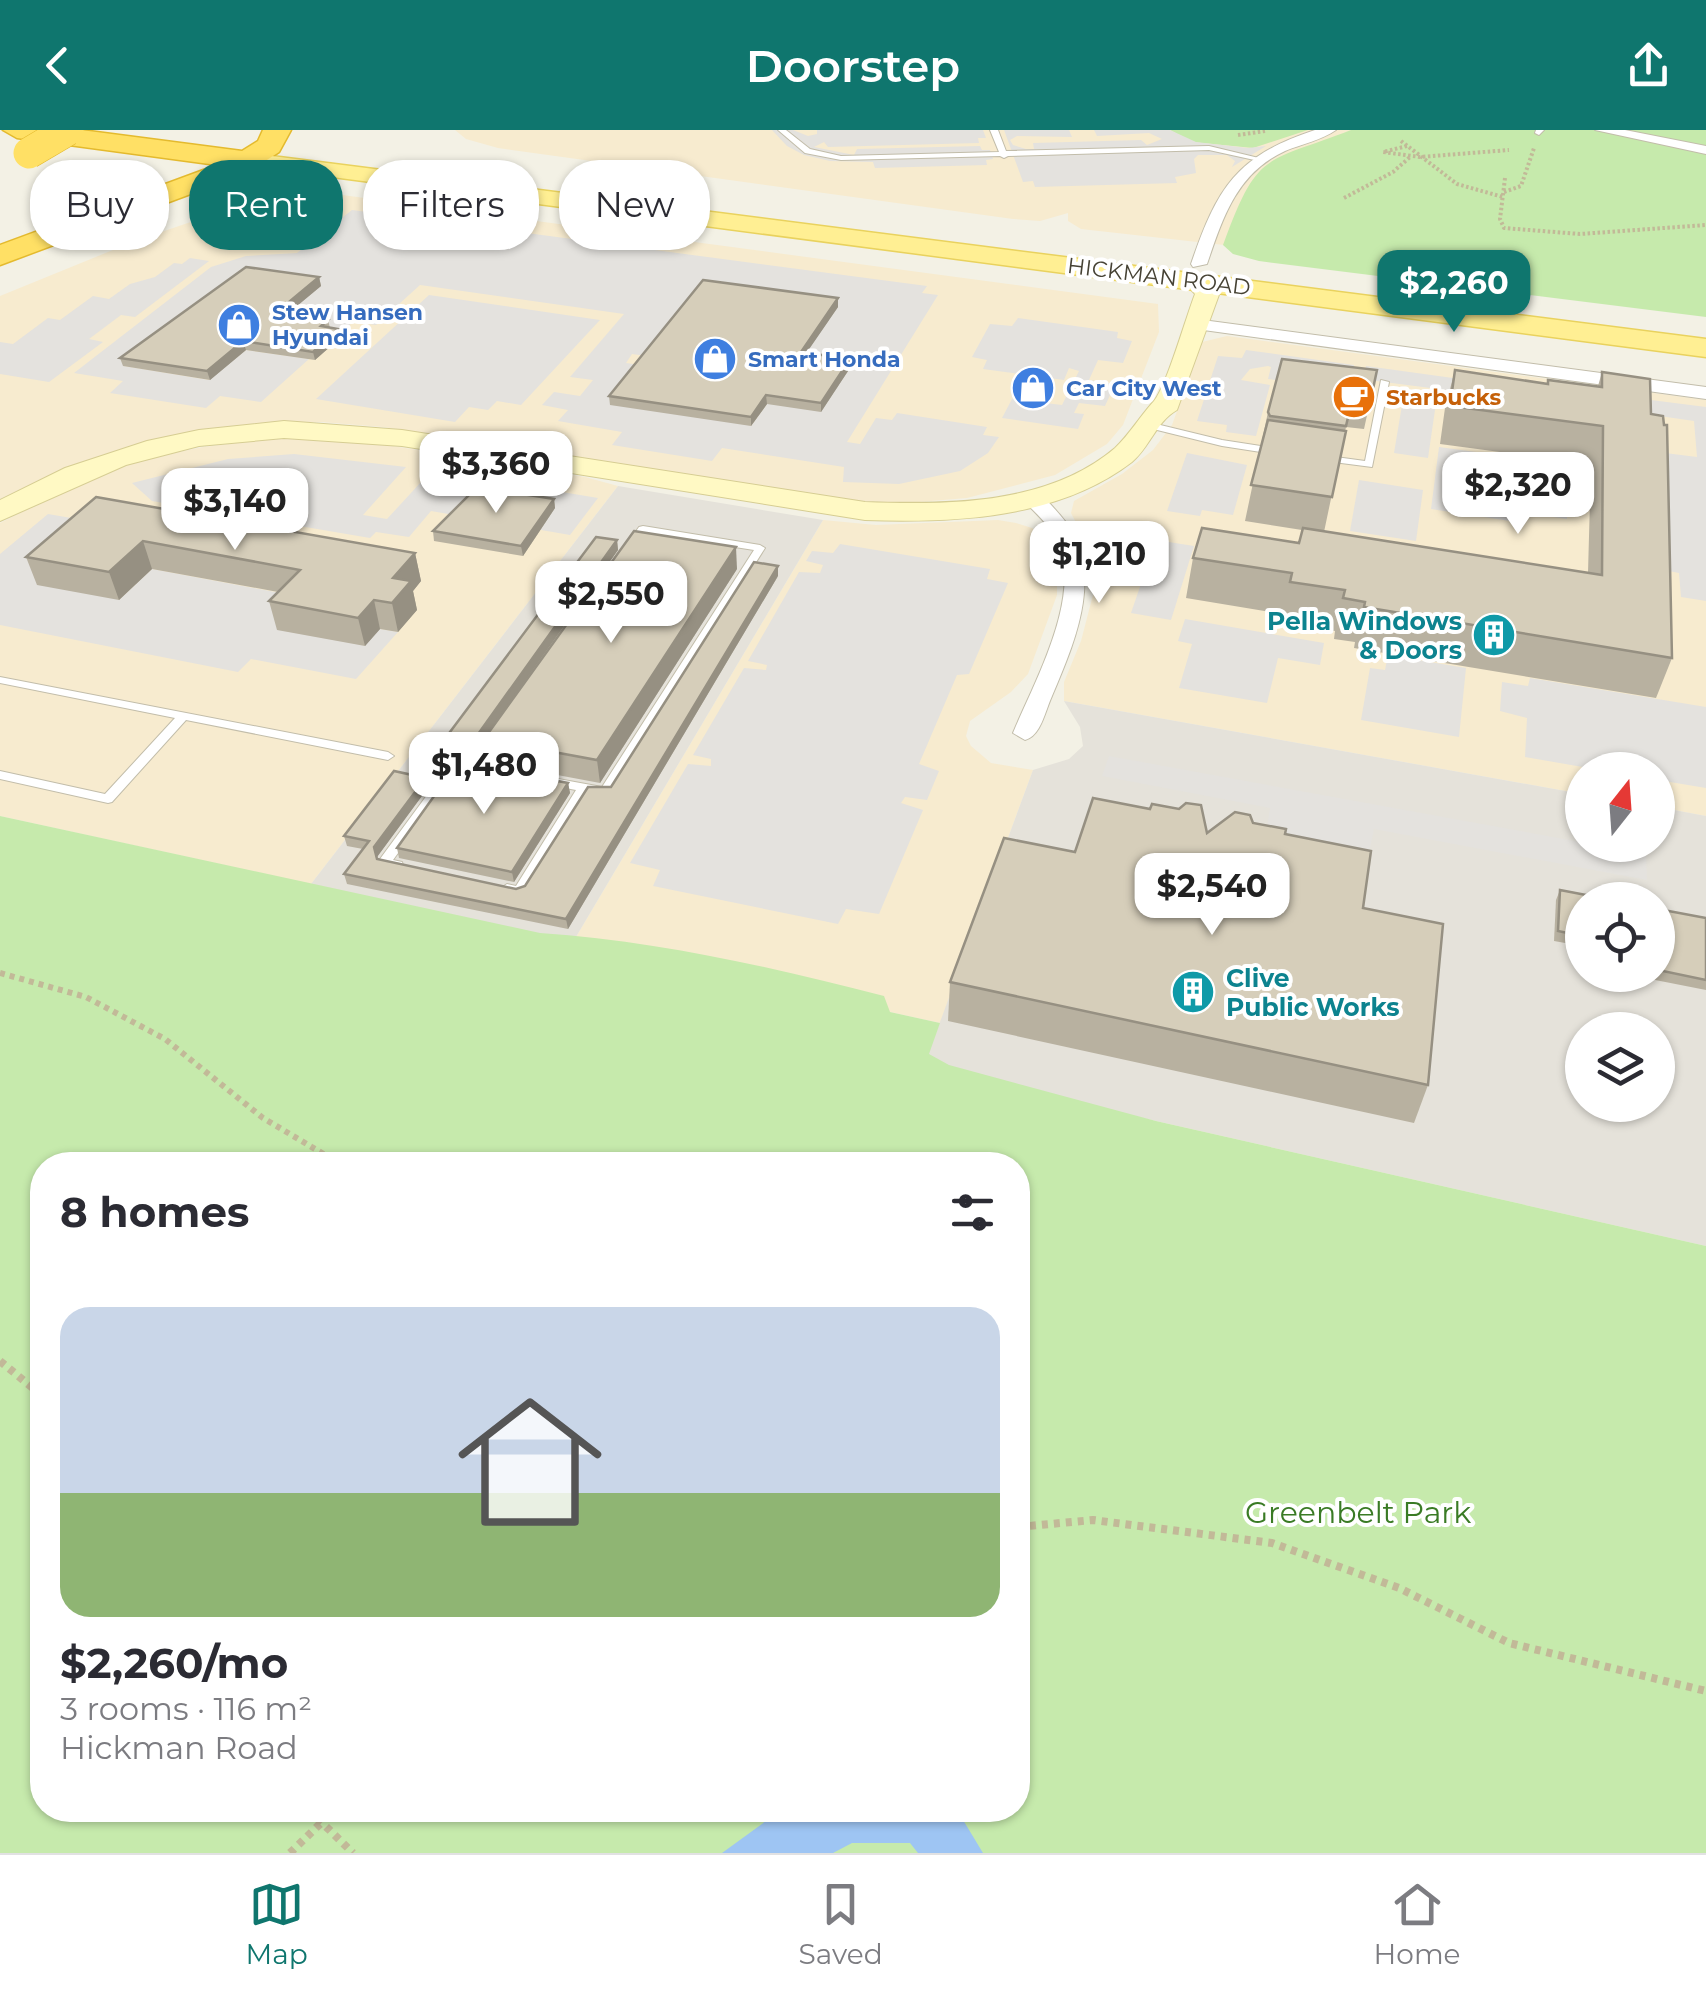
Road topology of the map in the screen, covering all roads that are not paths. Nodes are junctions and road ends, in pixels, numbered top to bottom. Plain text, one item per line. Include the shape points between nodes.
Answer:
1 (68, 130) edge
2 (156, 130) edge
3 (782, 130) edge
4 (994, 130) edge
5 (1329, 130) edge
6 (1602, 130) edge
7 (23, 142) edge
8 (265, 145) edge
9 (1706, 150) edge
10 (1004, 156) junction
11 (1260, 159) junction
12 (0, 171) edge
13 (0, 256) edge
14 (1196, 272) junction
15 (1195, 324) junction
16 (1706, 327) edge
17 (1706, 348) edge
18 (1384, 382) dead end
19 (1706, 393) edge
20 (1152, 417) junction
21 (1296, 454) edge
22 (1314, 456) edge
23 (1031, 497) junction
24 (0, 512) edge
25 (0, 680) edge
26 (182, 717) junction
27 (1025, 734) dead end
28 (388, 756) dead end
29 (474, 766) junction
30 (0, 775) edge
31 (584, 788) junction
32 (404, 866) edge
33 (500, 886) edge

1 - 7 highway, bridge
2 - 8 highway, HICKMAN ROAD
3 - 10 lane via 808,152 833,158
4 - 10 lane
5 - 11 street
6 - 9 street
7 - 8 highway, HICKMAN ROAD
7 - 12 highway
8 - 13 highway
8 - 14 main road, HICKMAN ROAD
10 - 11 lane via 1220,148
11 - 14 street via 1228,188
14 - 15 street via 1208,292
14 - 16 main road, HICKMAN ROAD
14 - 17 main road, HICKMAN ROAD
14 - 20 street via 1143,400
15 - 19 street
15 - 20 street via 1167,404
18 - 22 lane via 1369,464
20 - 21 lane via 1222,443
20 - 23 street via 1139,439 1110,463
23 - 24 street via 940,511 864,510 376,435 293,430 150,450 85,470
23 - 27 street via 1059,526 1077,576 1071,613
25 - 26 lane
26 - 28 lane
26 - 30 lane via 108,798
29 - 31 lane
29 - 31 lane via 643,529 760,548 605,792
29 - 32 lane via 448,774 385,862
31 - 33 lane via 519,890

